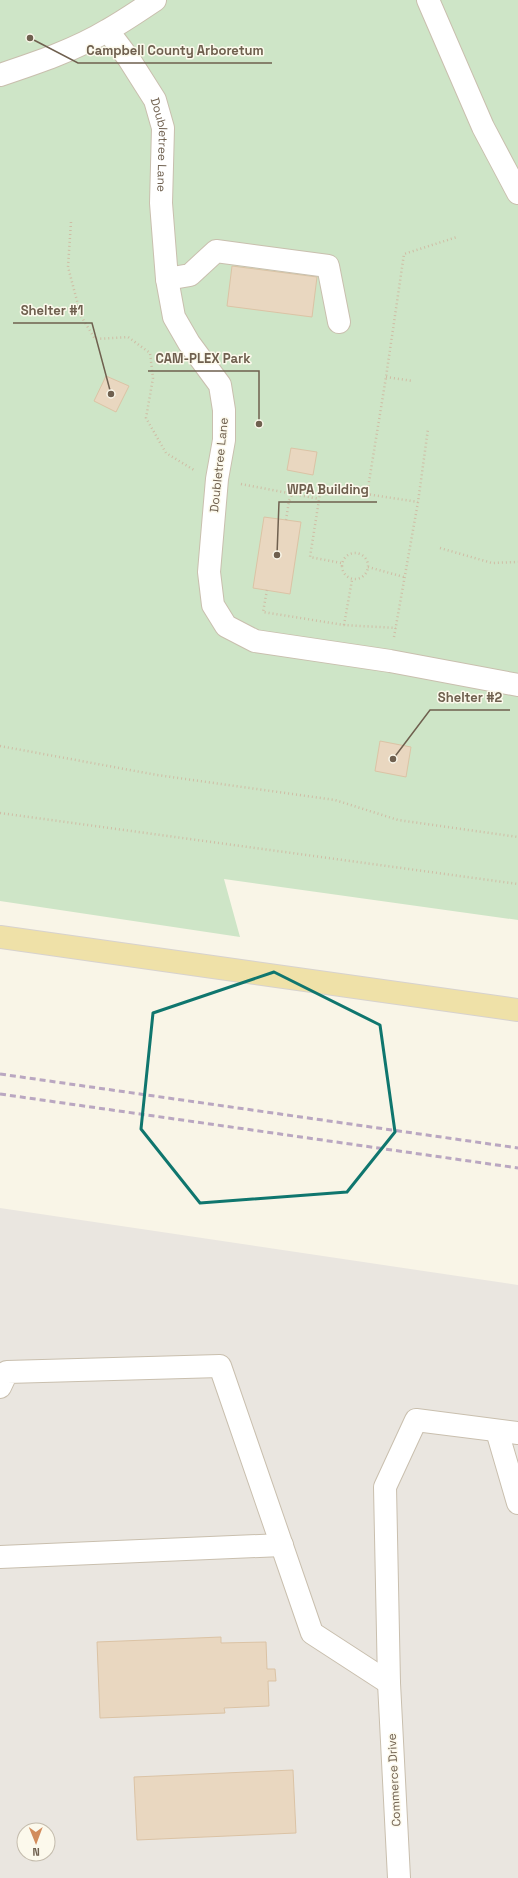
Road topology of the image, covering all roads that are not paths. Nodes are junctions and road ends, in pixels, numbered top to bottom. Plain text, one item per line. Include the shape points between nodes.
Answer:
1 (155, 0) edge
2 (428, 0) edge
3 (108, 31) junction
4 (0, 75) edge
5 (518, 192) edge
6 (167, 279) junction
7 (339, 322) dead end
8 (518, 684) edge
9 (0, 937) edge
10 (518, 1010) edge
11 (0, 1387) edge
12 (507, 1432) edge
13 (518, 1504) edge
14 (282, 1544) junction
15 (0, 1557) edge
16 (389, 1683) junction
17 (399, 1878) edge

1 - 3 street
2 - 5 street via 483,127
3 - 4 street via 35,63
3 - 6 street, Doubletree Lane via 155,100 163,128 161,202
6 - 7 street via 190,275 216,251 328,266
6 - 8 street, Doubletree Lane via 174,317 220,385 224,410 224,440 217,479 209,572 213,606 226,626 255,641 390,661
9 - 10 main road
11 - 14 street via 7,1372 220,1366
12 - 13 street
12 - 16 street, Commerce Drive via 416,1420 384,1487
14 - 15 street
14 - 16 street via 312,1633
16 - 17 street, Commerce Drive

